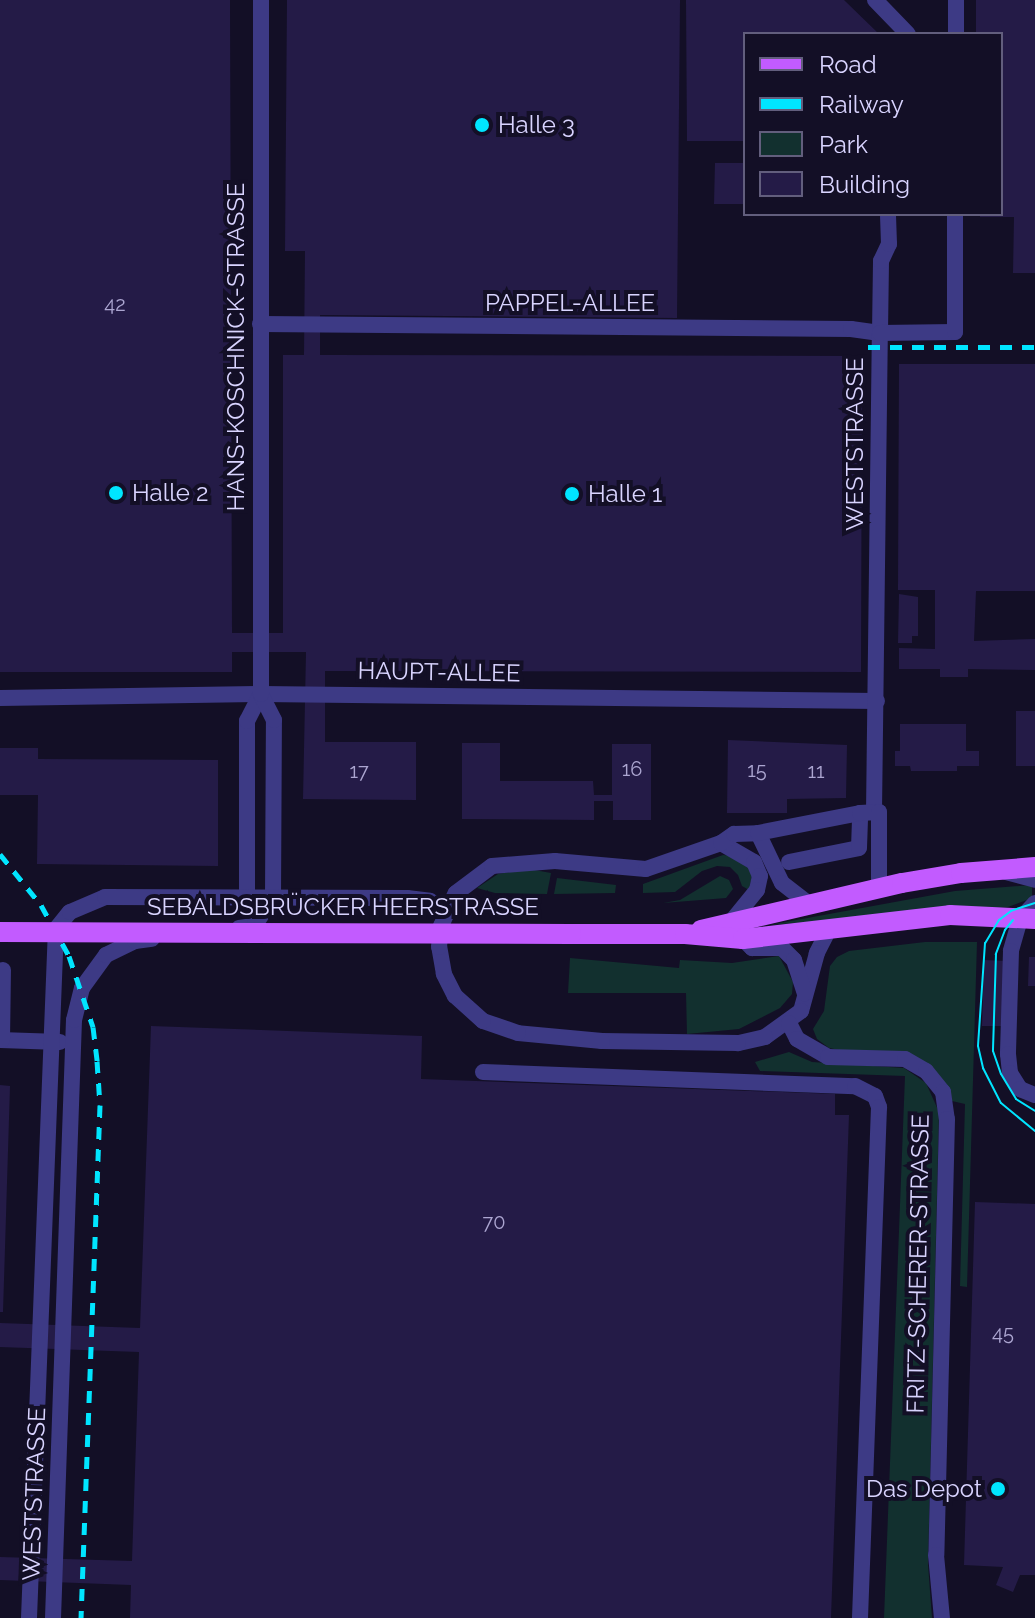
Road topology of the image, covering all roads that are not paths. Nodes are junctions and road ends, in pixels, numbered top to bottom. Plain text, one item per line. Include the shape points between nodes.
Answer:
1 (261, 0) edge
2 (875, 0) edge
3 (956, 0) edge
4 (906, 32) edge
5 (956, 32) edge
6 (888, 216) edge
7 (955, 216) edge
8 (260, 324) junction
9 (880, 333) junction
10 (261, 694) junction
11 (0, 698) edge
12 (877, 701) junction
13 (867, 813) junction
14 (758, 833) junction
15 (721, 843) junction
16 (789, 862) dead end
17 (1035, 867) edge
18 (996, 869) junction
19 (1035, 880) edge
20 (879, 889) junction
21 (247, 898) junction
22 (273, 898) junction
23 (1035, 903) edge
24 (810, 905) junction
25 (446, 910) junction
26 (1027, 919) edge
27 (731, 922) junction
28 (828, 931) junction
29 (0, 932) edge
30 (685, 934) junction
31 (743, 939) junction
32 (3, 970) dead end
33 (806, 999) junction
34 (789, 1023) junction
35 (1, 1040) edge
36 (51, 1041) junction
37 (73, 1042) junction
38 (483, 1072) dead end
39 (1035, 1095) edge
40 (49, 1096) junction
41 (71, 1096) junction
42 (45, 1206) junction
43 (67, 1206) junction
44 (41, 1292) junction
45 (65, 1293) junction
46 (38, 1371) junction
47 (62, 1372) junction
48 (29, 1618) edge
49 (53, 1618) edge
50 (860, 1618) edge
51 (942, 1618) edge

1 - 8 street, HANS-KOSCHNICK-STRASSE
2 - 4 street
3 - 5 street
6 - 9 street
7 - 9 street, WESTSTRASSE via 955,332
8 - 9 street, PAPPEL-ALLEE
8 - 10 street, HANS-KOSCHNICK-STRASSE
9 - 12 street, WESTSTRASSE
10 - 11 street, HAUPT-ALLEE
10 - 12 street, HAUPT-ALLEE
10 - 21 street, HANS-KOSCHNICK-STRASSE via 247,721
10 - 22 street, HANS-KOSCHNICK-STRASSE via 274,720
12 - 13 street, WESTSTRASSE
13 - 14 street
13 - 16 street via 859,848
13 - 20 street via 879,812
14 - 15 street via 734,834
14 - 24 street via 782,883
15 - 25 street via 646,869 555,861 492,866 463,886
15 - 27 street via 754,862 760,876 757,890
17 - 18 main road, SEBALDSBRÜCKER HEERSTRASSE
18 - 19 street
18 - 20 main road, SEBALDSBRÜCKER HEERSTRASSE
20 - 24 main road, SEBALDSBRÜCKER HEERSTRASSE
21 - 22 street, WESTSTRASSE
21 - 36 street, WESTSTRASSE via 105,897 70,912 56,929
22 - 25 street, WESTSTRASSE via 407,898
22 - 37 street, WESTSTRASSE via 254,926 135,941 106,955 82,988
23 - 26 street
24 - 27 main road, SEBALDSBRÜCKER HEERSTRASSE
25 - 34 street via 439,947 455,996 483,1021 506,1029 550,1037 695,1045 765,1037
26 - 28 main road, SEBALDSBRÜCKER HEERSTRASSE via 950,915
26 - 39 street via 1011,951 1008,1054 1010,1073 1020,1089
27 - 30 main road, SEBALDSBRÜCKER HEERSTRASSE
28 - 31 main road, SEBALDSBRÜCKER HEERSTRASSE
28 - 33 street
29 - 30 main road, SEBALDSBRÜCKER HEERSTRASSE, bridge
30 - 31 main road, SEBALDSBRÜCKER HEERSTRASSE
31 - 33 street via 752,948 782,948 794,960
32 - 35 street
33 - 34 street
34 - 51 street, FRITZ-SCHERER-STRASSE via 797,1039 828,1057 905,1059 926,1071 943,1092 947,1119 936,1555
35 - 36 street
36 - 37 street
36 - 40 street, WESTSTRASSE
37 - 41 street, WESTSTRASSE
38 - 50 street via 855,1086 875,1096 879,1107
40 - 41 street
40 - 42 street, WESTSTRASSE
41 - 43 street, WESTSTRASSE
42 - 43 street
42 - 44 street, WESTSTRASSE
43 - 45 street, WESTSTRASSE
44 - 45 street
44 - 46 street, WESTSTRASSE
45 - 47 street, WESTSTRASSE
46 - 47 street, WESTSTRASSE
46 - 48 street, WESTSTRASSE
47 - 49 street, WESTSTRASSE

